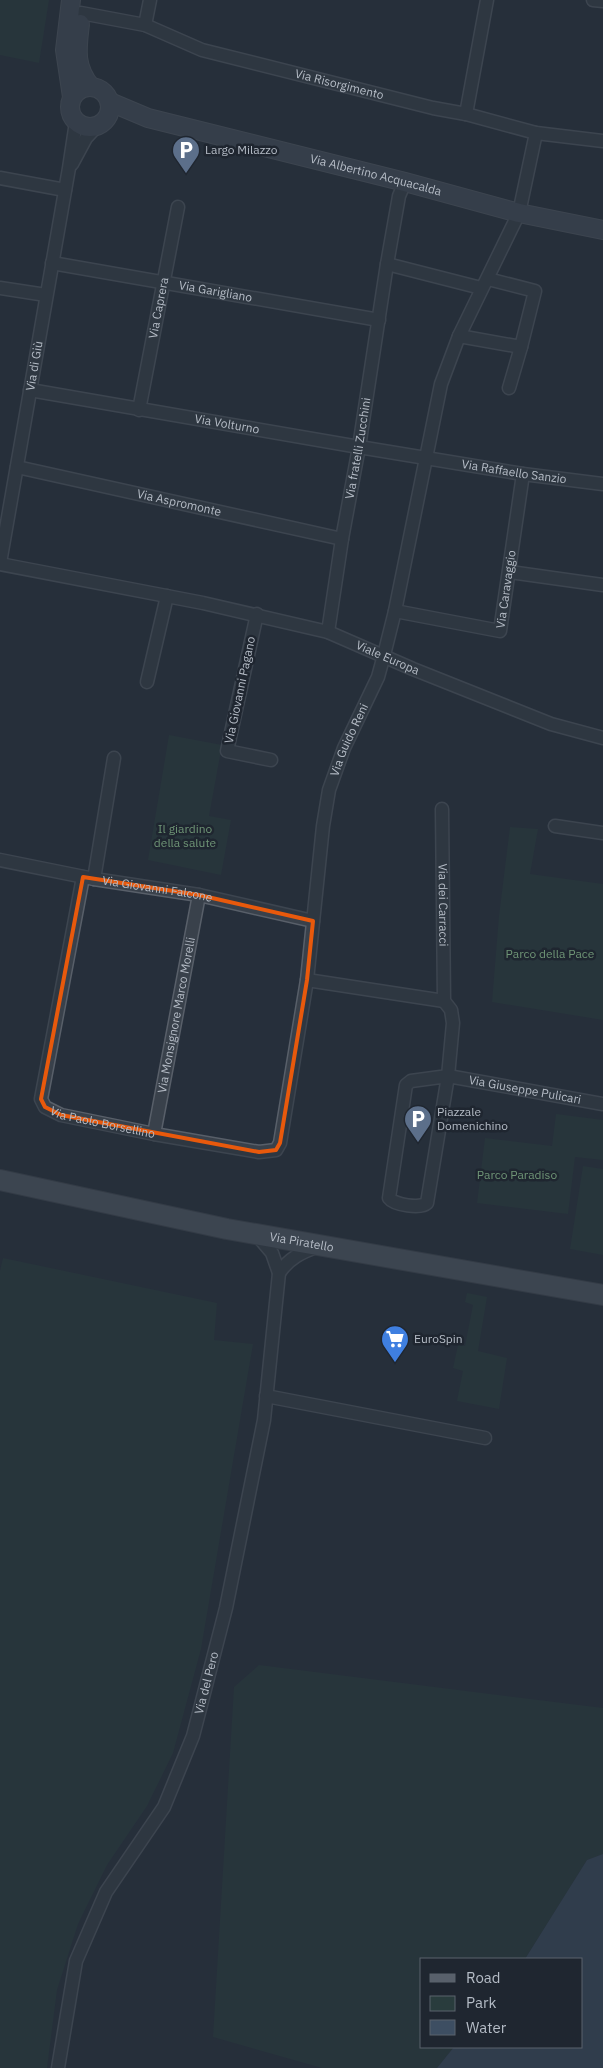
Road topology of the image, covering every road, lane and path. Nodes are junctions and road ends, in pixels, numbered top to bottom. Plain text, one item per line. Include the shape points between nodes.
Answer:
1 (150, 0) edge
2 (487, 0) edge
3 (593, 0) edge
4 (603, 1) edge
5 (78, 4) edge
6 (146, 25) junction
7 (91, 87) junction
8 (72, 97) junction
9 (466, 114) junction
10 (104, 116) junction
11 (76, 122) junction
12 (536, 133) junction
13 (603, 140) edge
14 (70, 168) junction
15 (0, 178) edge
16 (405, 182) junction
17 (65, 190) junction
18 (178, 207) dead end
19 (519, 213) junction
20 (603, 230) edge
21 (52, 263) junction
22 (387, 264) junction
23 (164, 281) junction
24 (484, 283) junction
25 (0, 288) edge
26 (46, 295) junction
27 (379, 320) junction
28 (459, 336) junction
29 (521, 347) junction
30 (509, 388) dead end
31 (30, 390) junction
32 (138, 410) junction
33 (359, 447) junction
34 (426, 458) junction
35 (16, 467) junction
36 (523, 474) junction
37 (603, 484) edge
38 (342, 540) junction
39 (0, 564) edge
40 (510, 572) junction
41 (603, 585) edge
42 (166, 596) junction
43 (395, 611) junction
44 (257, 614) junction
45 (328, 632) junction
46 (384, 655) junction
47 (147, 682) dead end
48 (603, 738) edge
49 (114, 758) dead end
50 (271, 760) dead end
51 (442, 809) dead end
52 (555, 826) dead end
53 (603, 833) edge
54 (0, 860) edge
55 (88, 878) junction
56 (199, 895) junction
57 (313, 921) junction
58 (307, 980) junction
59 (444, 1001) junction
60 (448, 1076) junction
61 (603, 1104) edge
62 (154, 1134) junction
63 (276, 1150) joint
64 (0, 1180) edge
65 (256, 1234) junction
66 (321, 1246) junction
67 (279, 1273) junction
68 (603, 1295) edge
69 (266, 1396) junction
70 (485, 1438) dead end
71 (58, 2068) edge

1 - 6 street
2 - 9 street
3 - 4 street
5 - 6 street, Via Risorgimento
5 - 7 main road via 78,67
5 - 8 main road via 65,50
6 - 9 street, Via Risorgimento via 202,50
7 - 8 main road via 80,89
7 - 10 main road via 103,91
8 - 11 main road via 70,110
9 - 12 street, Via Risorgimento
10 - 11 main road via 86,127
10 - 14 street, Via di Giù via 86,138
10 - 16 main road, Via Albertino Acquacalda via 148,118
11 - 14 street, Via di Giù
12 - 13 street, Via Risorgimento
12 - 19 street, Via Guido Reni
14 - 17 street, Via di Giù
15 - 17 street
16 - 19 main road, Via Albertino Acquacalda
16 - 22 street, Via fratelli Zucchini via 399,196
17 - 21 street, Via di Giù
18 - 23 street, Via Caprera
19 - 20 main road, Via Albertino Acquacalda
19 - 24 street, Via Guido Reni
21 - 23 street, Via Garigliano
21 - 26 street, Via di Giù
22 - 24 street
22 - 27 street, Via fratelli Zucchini
23 - 27 street, Via Garigliano
23 - 32 street, Via Caprera
24 - 28 street, Via Guido Reni
24 - 29 street via 535,291
25 - 26 street
26 - 31 street, Via di Giù
27 - 33 street, Via fratelli Zucchini
28 - 29 street
28 - 34 street, Via Guido Reni via 441,384
29 - 30 street
31 - 32 street, Via Volturno
31 - 35 street, Via di Giù
32 - 33 street, Via Volturno
33 - 34 street, Via Volturno
33 - 38 street, Via fratelli Zucchini
34 - 36 street, Via Raffaello Sanzio
34 - 43 street, Via Guido Reni
35 - 38 street, Via Aspromonte
35 - 39 street, Via di Giù
36 - 37 street, Via Raffaello Sanzio
36 - 40 street, Via Caravaggio
38 - 45 street, Via fratelli Zucchini
39 - 42 street, Viale Europa
40 - 41 street
40 - 43 street, Via Caravaggio via 500,631
42 - 44 street, Viale Europa
42 - 47 street
43 - 46 street, Via Guido Reni
44 - 45 street, Viale Europa
44 - 50 street, Via Giovanni Pagano via 227,751
45 - 46 street, Viale Europa
46 - 48 street, Viale Europa via 552,724
46 - 57 street, Via Guido Reni via 378,677 344,748 329,790
49 - 55 street
51 - 59 street, Via dei Carracci
52 - 53 street
54 - 55 street, Via Giovanni Falcone
55 - 56 street, Via Giovanni Falcone
55 - 62 street, Via Paolo Borsellino via 41,1099 45,1107 61,1115
56 - 57 street, Via Giovanni Falcone
56 - 62 street, Via Monsignore Marco Morelli
57 - 58 street, Via Guido Reni
58 - 59 street
58 - 63 street, Via Guido Reni via 280,1143
59 - 60 street, Via dei Carracci via 451,1010 453,1024
60 - 60 street via 427,1203 421,1206 391,1202 388,1197 406,1085 411,1080
60 - 61 street, Via Giuseppe Pulicari
62 - 63 street, Via Paolo Borsellino via 259,1152
64 - 65 main road, Via Piratello
65 - 66 main road, Via Piratello
65 - 67 street, Via del Pero via 272,1253
66 - 67 street via 293,1258
66 - 68 main road, Via Piratello
67 - 69 street, Via del Pero
69 - 70 street
69 - 71 street, Via del Pero via 263,1428 232,1581 193,1736 164,1807 106,1892 76,1961

